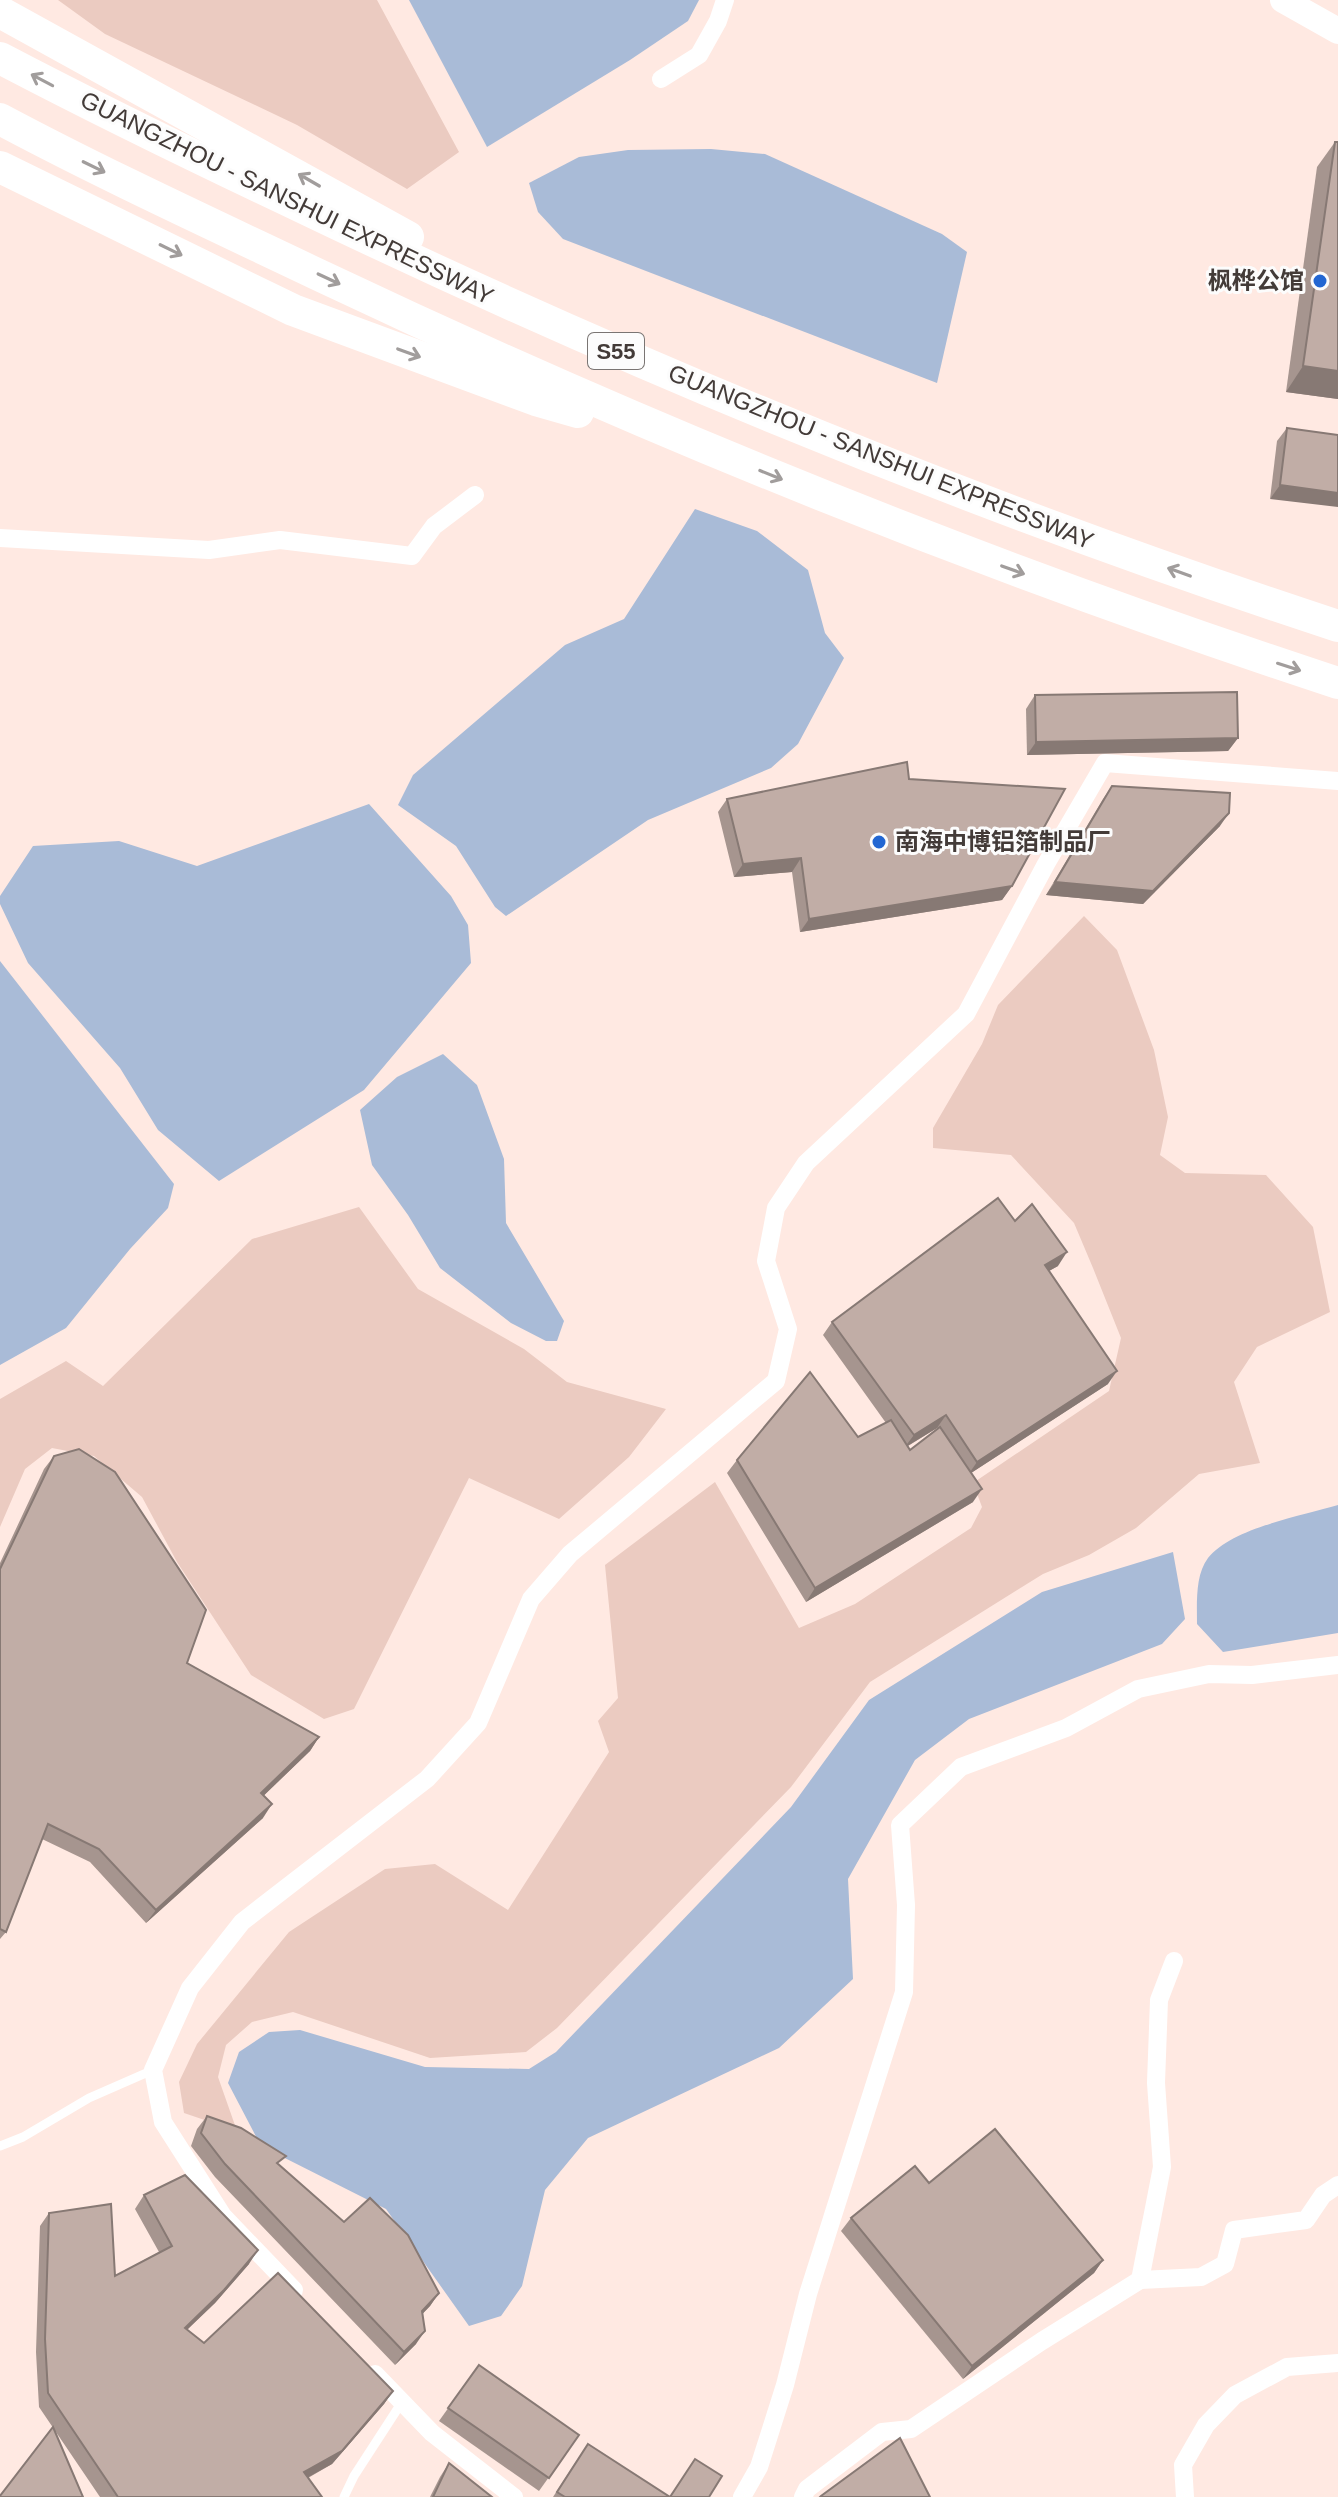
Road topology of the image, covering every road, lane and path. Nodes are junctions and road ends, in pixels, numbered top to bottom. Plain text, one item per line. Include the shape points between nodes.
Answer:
1 (725, 0) edge
2 (1283, 0) edge
3 (0, 12) edge
4 (1338, 31) edge
5 (0, 58) edge
6 (661, 79) dead end
7 (0, 119) edge
8 (0, 167) edge
9 (596, 343) junction
10 (714, 452) junction
11 (475, 495) dead end
12 (0, 538) edge
13 (1338, 626) edge
14 (1338, 683) edge
15 (1338, 781) edge
16 (1338, 1665) edge
17 (1174, 1961) dead end
18 (153, 2070) junction
19 (0, 2146) edge
20 (1338, 2185) edge
21 (1140, 2280) junction
22 (307, 2304) edge
23 (360, 2358) edge
24 (1338, 2363) edge
25 (402, 2402) junction
26 (344, 2497) edge
27 (514, 2497) edge
28 (742, 2497) edge
29 (803, 2497) edge
30 (1185, 2497) edge

1 - 6 street via 699,55
2 - 4 main road
9 -> 3 highway
9 -> 5 highway, GUANGZHOU - SANSHUI EXPRESSWAY / S55 via 294,204
7 -> 10 highway, S55 via 422,324
8 -> 10 highway via 293,310 536,400
13 -> 9 highway, GUANGZHOU - SANSHUI EXPRESSWAY / S55 via 921,477
10 -> 14 highway, S55 via 915,533
11 - 12 street via 434,526 412,556 280,540 209,550
15 - 18 street via 1105,763 966,1014 806,1163 776,1208 766,1261 788,1329 776,1381 570,1554 531,1599 478,1723 427,1779 242,1922 190,1988
16 - 28 street via 1209,1674 1138,1689 1066,1728 961,1767 900,1825 906,1905 904,1992 759,2467
17 - 21 street via 1159,2000 1156,2083 1162,2167
18 - 19 lane
18 - 22 street via 163,2122 223,2216
20 - 21 street via 1323,2195 1306,2220 1234,2230 1225,2264 1201,2277
21 - 29 street via 911,2429 882,2432
23 - 25 street
24 - 30 street via 1287,2367 1235,2395 1206,2425 1183,2465
25 - 26 lane
25 - 27 street via 432,2433

